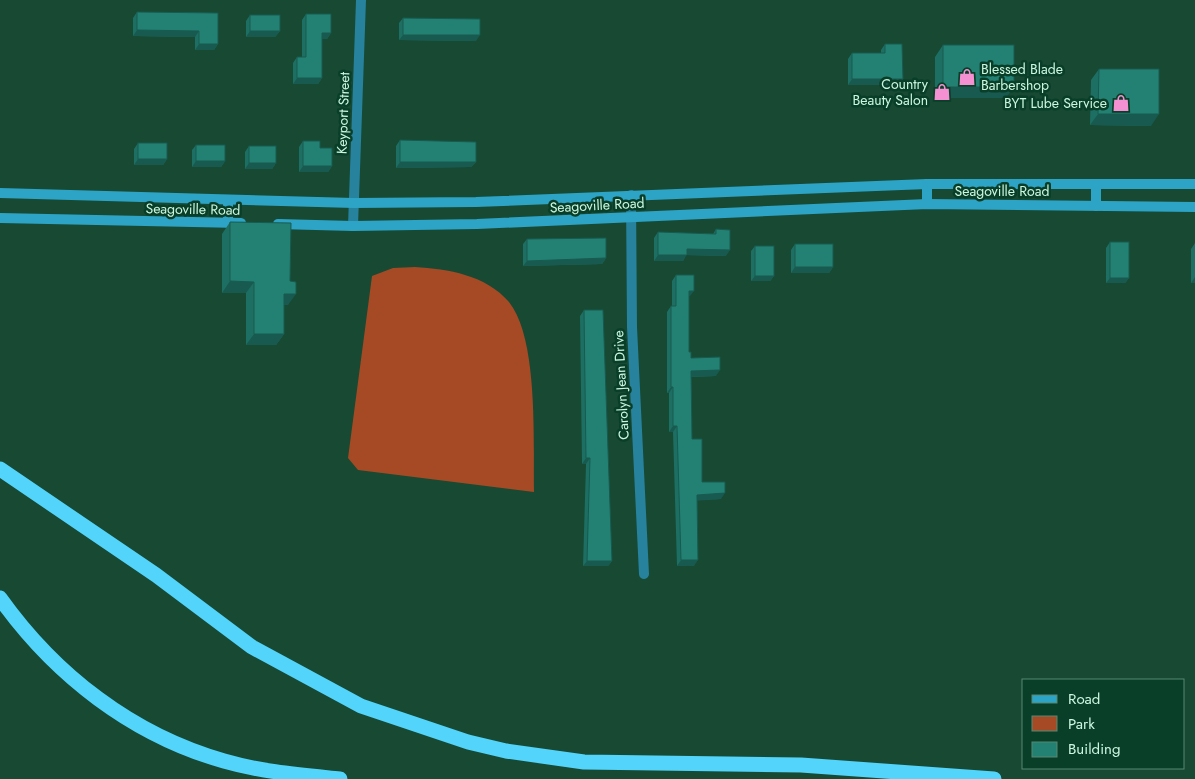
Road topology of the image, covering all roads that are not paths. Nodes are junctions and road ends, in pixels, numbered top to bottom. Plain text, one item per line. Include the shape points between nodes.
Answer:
1 (361, 0) edge
2 (927, 184) junction
3 (1096, 184) junction
4 (1195, 184) edge
5 (0, 193) edge
6 (631, 195) junction
7 (228, 200) junction
8 (354, 203) junction
9 (927, 204) junction
10 (1096, 206) junction
11 (1195, 207) edge
12 (632, 216) junction
13 (0, 218) edge
14 (228, 223) junction
15 (248, 224) edge
16 (268, 224) edge
17 (353, 226) junction
18 (0, 469) edge
19 (644, 574) dead end
20 (0, 598) edge
21 (340, 779) edge
22 (994, 779) edge

1 - 8 street, Keyport Street
2 - 3 main road, Seagoville Road
2 - 6 main road, Seagoville Road
2 - 9 main road
3 - 4 main road, Seagoville Road
3 - 10 main road
5 - 7 main road, Seagoville Road
6 - 8 main road, Seagoville Road via 476,202
6 - 12 street, Carolyn Jean Drive
7 - 8 main road, Seagoville Road
7 - 14 main road
8 - 17 street, Keyport Street
9 - 10 main road, Seagoville Road
9 - 12 main road, Seagoville Road
10 - 11 main road, Seagoville Road
12 - 17 main road, Seagoville Road
12 - 19 street, Carolyn Jean Drive via 632,327
13 - 14 main road, Seagoville Road
14 - 15 main road, Seagoville Road
16 - 17 main road, Seagoville Road
18 - 22 highway via 174,588 252,647 361,706 468,742 584,762 801,765
20 - 21 highway via 42,649 71,677 104,704 141,727 179,746 224,762 278,773

